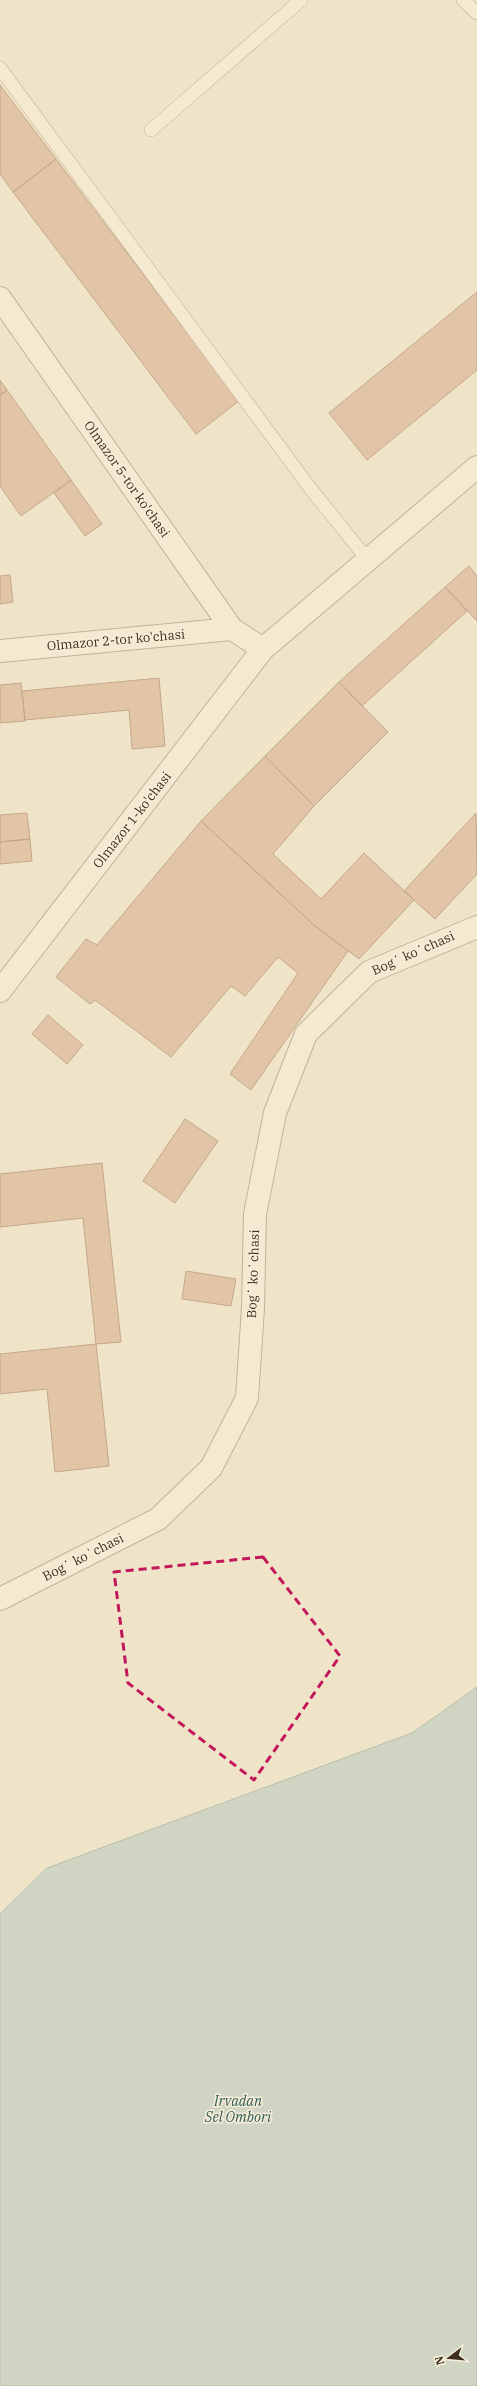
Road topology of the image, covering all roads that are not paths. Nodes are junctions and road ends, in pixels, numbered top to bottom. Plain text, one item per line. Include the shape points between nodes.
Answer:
1 (301, 0) edge
2 (463, 0) edge
3 (477, 13) edge
4 (0, 68) edge
5 (150, 130) dead end
6 (0, 298) edge
7 (477, 467) edge
8 (366, 559) junction
9 (232, 629) junction
10 (263, 649) junction
11 (0, 651) edge
12 (477, 927) edge
13 (0, 991) edge
14 (0, 1599) edge

1 - 5 lane
2 - 3 lane
4 - 8 lane via 310,488
6 - 9 street, Olmazor 5-tor ko'chasi
7 - 8 street, Olmazor 1-ko'chasi
8 - 10 street, Olmazor 1-ko'chasi
9 - 10 street, Olmazor 5-tor ko'chasi
9 - 11 street, Olmazor 2-tor ko'chasi
10 - 13 street, Olmazor 1-ko'chasi
12 - 14 street, Bogʻ koʻchasi via 369,972 306,1034 275,1113 255,1214 253,1308 247,1398 211,1468 158,1519

